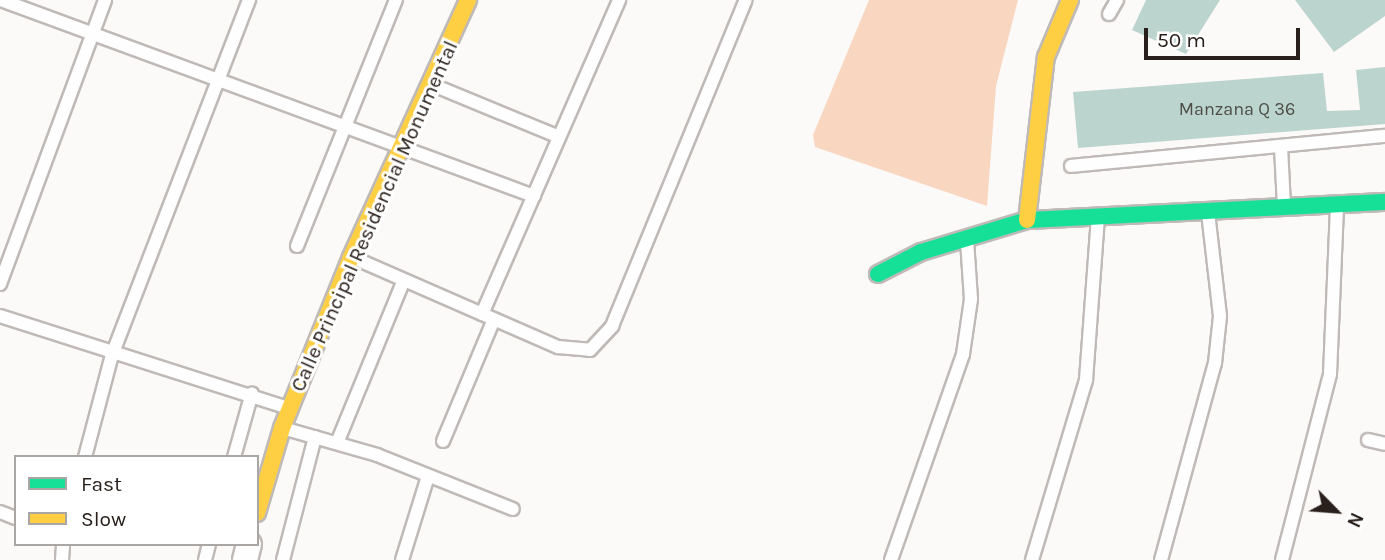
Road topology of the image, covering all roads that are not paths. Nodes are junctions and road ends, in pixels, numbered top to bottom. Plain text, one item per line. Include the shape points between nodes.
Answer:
1 (1, 0) edge
2 (105, 0) edge
3 (250, 0) edge
4 (396, 0) edge
5 (468, 0) edge
6 (619, 0) edge
7 (746, 0) edge
8 (1070, 0) edge
9 (1117, 0) edge
10 (1109, 14) dead end
11 (92, 33) junction
12 (218, 80) junction
13 (432, 84) junction
14 (345, 126) junction
15 (1385, 135) edge
16 (559, 137) junction
17 (1281, 147) junction
18 (402, 148) junction
19 (1071, 166) dead end
20 (534, 196) junction
21 (1385, 202) edge
22 (1336, 205) junction
23 (1284, 208) junction
24 (1208, 212) junction
25 (1098, 217) junction
26 (1027, 220) junction
27 (967, 236) junction
28 (298, 246) dead end
29 (351, 257) junction
30 (878, 274) dead end
31 (404, 280) junction
32 (0, 284) edge
33 (0, 316) edge
34 (488, 316) junction
35 (113, 355) junction
36 (252, 393) junction
37 (290, 408) junction
38 (282, 428) junction
39 (315, 437) junction
40 (1368, 440) dead end
41 (443, 441) dead end
42 (337, 443) junction
43 (1385, 444) edge
44 (86, 455) edge
45 (235, 455) edge
46 (428, 476) junction
47 (259, 506) edge
48 (513, 509) dead end
49 (283, 560) edge
50 (402, 560) edge
51 (891, 560) edge
52 (1032, 560) edge
53 (1161, 560) edge
54 (1282, 560) edge

1 - 11 lane
2 - 11 lane
3 - 12 lane
4 - 14 lane
5 - 13 street, Calle Principal Residencial Monumental
6 - 16 lane
7 - 34 lane via 602,341 575,352
8 - 26 street via 1046,57
9 - 10 lane
11 - 12 lane
11 - 32 lane
12 - 14 lane
12 - 35 lane
13 - 16 lane
13 - 18 street, Calle Principal Residencial Monumental
14 - 18 lane
14 - 28 lane
15 - 17 lane
16 - 20 lane
17 - 19 lane
17 - 23 lane
18 - 20 lane
18 - 29 street, Calle Principal Residencial Monumental
20 - 34 lane
21 - 22 street
22 - 23 street
22 - 54 lane via 1330,374
23 - 24 street
24 - 25 street
24 - 53 lane via 1220,316 1215,363
25 - 26 street
25 - 52 lane via 1086,380
26 - 27 street
27 - 30 street
27 - 51 lane via 971,299 963,354
29 - 31 lane
29 - 37 street, Calle Principal Residencial Monumental
31 - 34 lane
31 - 42 lane
33 - 35 lane
34 - 41 lane
35 - 36 lane
35 - 44 lane
36 - 37 lane
36 - 45 lane
37 - 38 street, Calle Principal Residencial Monumental
38 - 39 lane
38 - 47 street, Calle Principal Residencial Monumental
39 - 42 lane
39 - 49 lane
40 - 43 lane
42 - 46 lane
46 - 48 lane
46 - 50 lane

